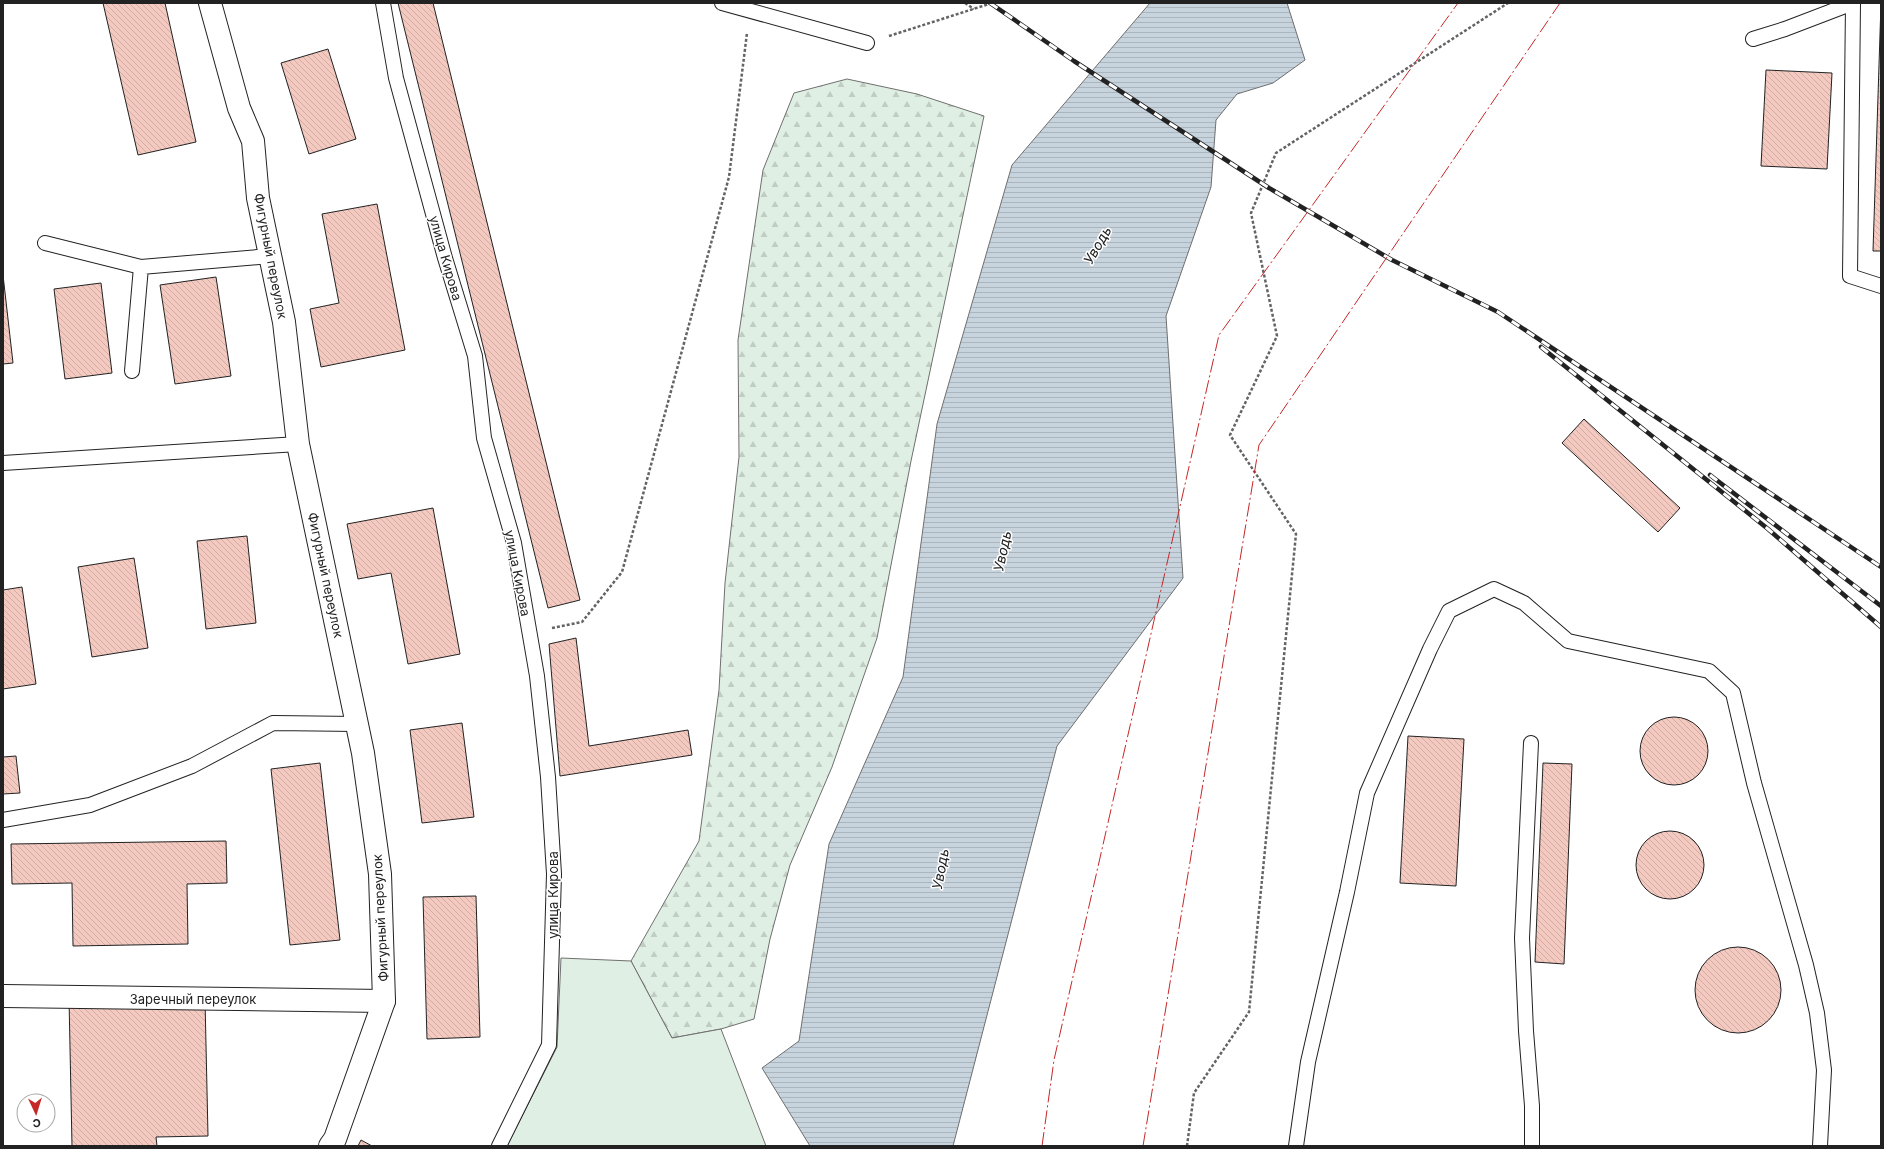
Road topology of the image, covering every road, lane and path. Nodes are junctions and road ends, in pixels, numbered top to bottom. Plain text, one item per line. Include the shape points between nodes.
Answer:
1 (210, 3) edge
2 (383, 3) edge
3 (722, 3) edge
4 (965, 3) edge
5 (992, 3) edge
6 (1508, 3) edge
7 (1853, 3) edge
8 (974, 9) junction
9 (750, 10) junction
10 (1753, 39) dead end
11 (867, 43) joint
12 (45, 243) dead end
13 (270, 256) junction
14 (141, 267) junction
15 (1881, 286) edge
16 (132, 372) dead end
17 (298, 444) junction
18 (3, 463) edge
19 (529, 632) junction
20 (357, 724) junction
21 (1531, 743) dead end
22 (3, 820) edge
23 (3, 996) edge
24 (384, 1001) junction
25 (330, 1146) edge
26 (499, 1146) edge
27 (1187, 1146) edge
28 (1296, 1146) edge
29 (1532, 1146) edge
30 (1820, 1146) edge

1 - 13 street, Фигурный переулок via 239,108 253,141 258,198
2 - 19 lane, улица Кирова via 396,78 445,258 475,356 484,438 514,543
3 - 9 lane
4 - 8 path
5 - 8 path
6 - 27 path via 1276,152 1251,213 1277,336 1230,435 1296,534 1249,1012 1194,1093
7 - 10 lane
7 - 15 lane via 1850,276
8 - 11 path
9 - 11 lane
9 - 19 path via 729,177 622,572 582,622
12 - 14 lane
13 - 14 lane
13 - 17 street, Фигурный переулок via 284,322
14 - 16 lane
17 - 18 lane
17 - 20 street, Фигурный переулок
19 - 26 lane, улица Кирова via 537,676 548,777 554,874 550,1045
20 - 22 lane via 273,723 192,766 90,805
20 - 24 street, Фигурный переулок via 380,874
21 - 29 lane via 1522,938
23 - 24 street, Заречный переулок
24 - 25 street, Фигурный переулок via 335,1139
28 - 30 lane via 1308,1062 1367,793 1449,611 1494,589 1524,603 1568,641 1709,671 1733,693 1754,782 1806,965 1817,1013 1824,1070

